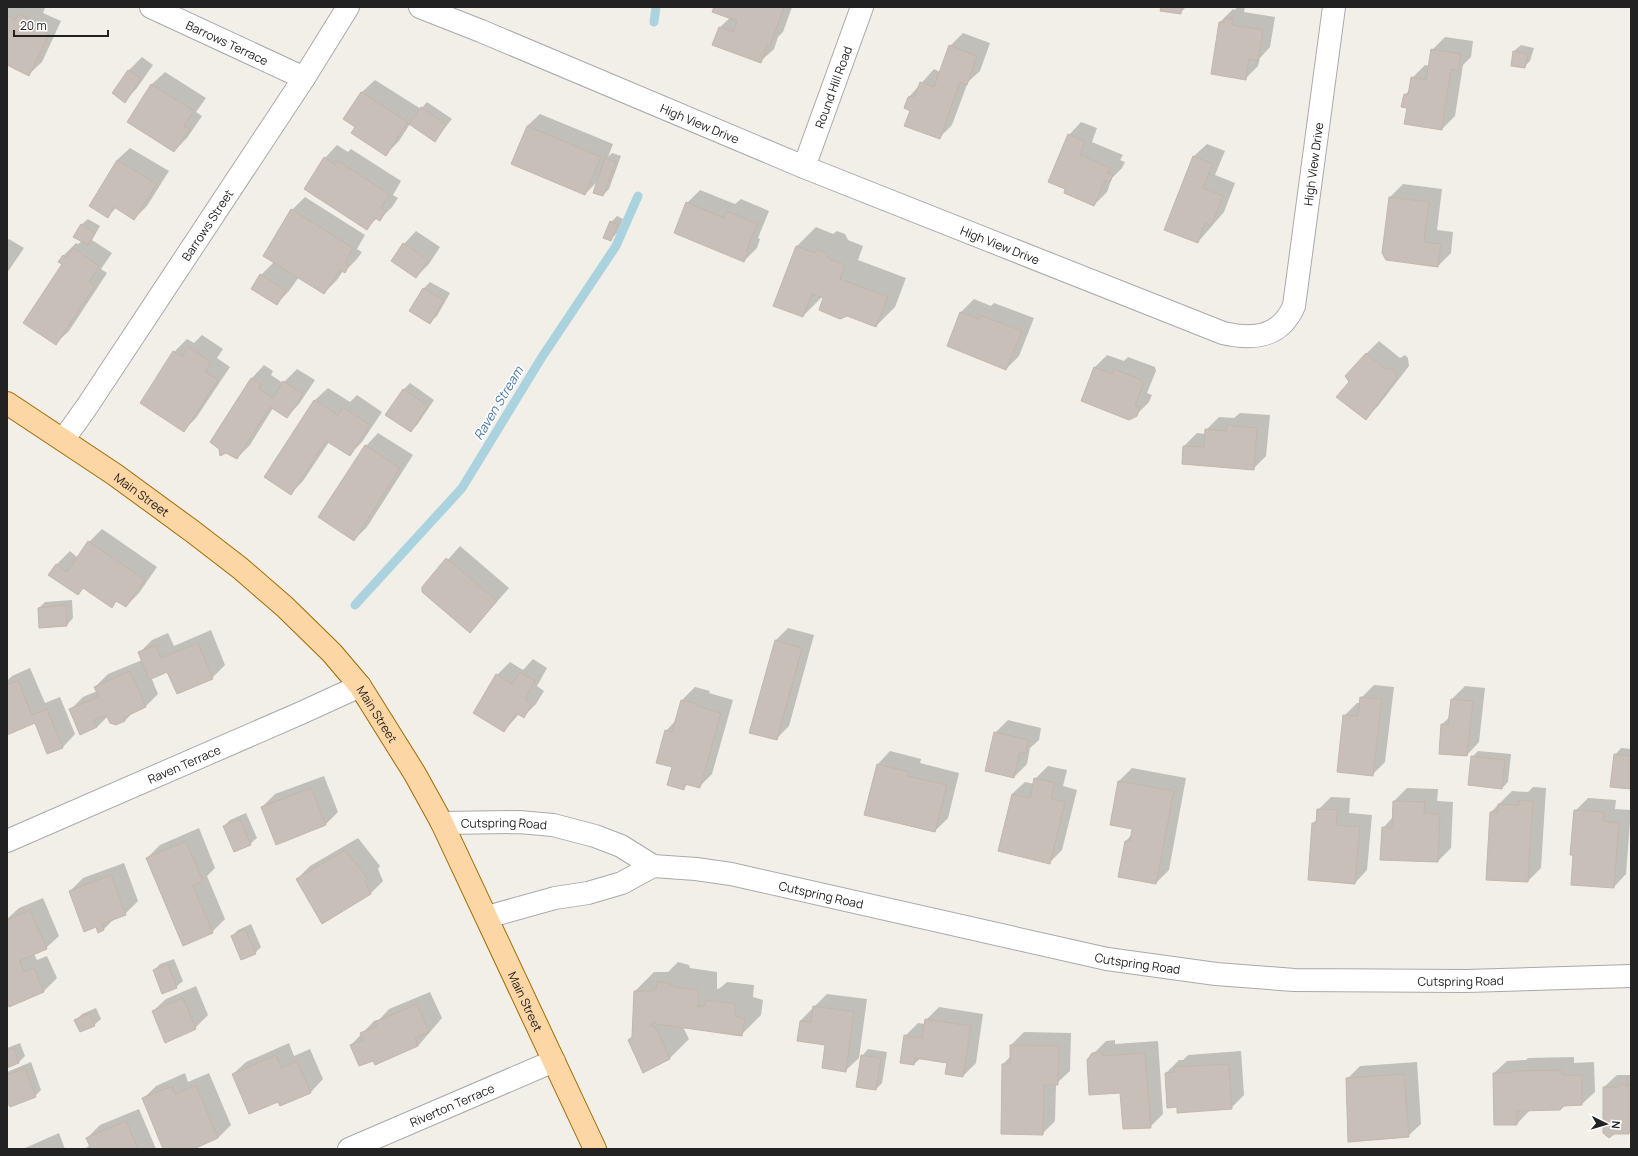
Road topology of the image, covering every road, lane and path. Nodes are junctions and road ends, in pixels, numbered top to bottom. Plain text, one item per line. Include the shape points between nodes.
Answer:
1 (151, 7) edge
2 (348, 7) edge
3 (420, 7) edge
4 (862, 7) edge
5 (1334, 7) edge
6 (304, 78) junction
7 (804, 167) junction
8 (7, 403) edge
9 (63, 440) junction
10 (360, 686) junction
11 (442, 823) junction
12 (7, 841) edge
13 (653, 866) junction
14 (487, 917) junction
15 (1631, 976) edge
16 (554, 1061) junction
17 (349, 1149) edge
18 (595, 1149) edge

1 - 6 street, Barrows Terrace
2 - 6 street, Barrows Street
3 - 7 street, High View Drive
4 - 7 street, Round Hill Road
5 - 7 street, High View Drive via 1294,306 1281,326 1269,333 1239,336 1223,333
6 - 9 street, Barrows Street
8 - 9 main road, Main Street
9 - 10 main road, Main Street via 120,478 240,568 311,632
10 - 11 main road, Main Street
10 - 12 street, Raven Terrace
11 - 13 street, Cutspring Road via 519,822 553,825 621,846
11 - 14 main road, Main Street
13 - 14 street via 622,883
13 - 15 street, Cutspring Road via 732,874 1107,959 1216,974 1294,980 1466,981
14 - 16 main road, Main Street
16 - 17 street, Riverton Terrace
16 - 18 main road, Main Street

